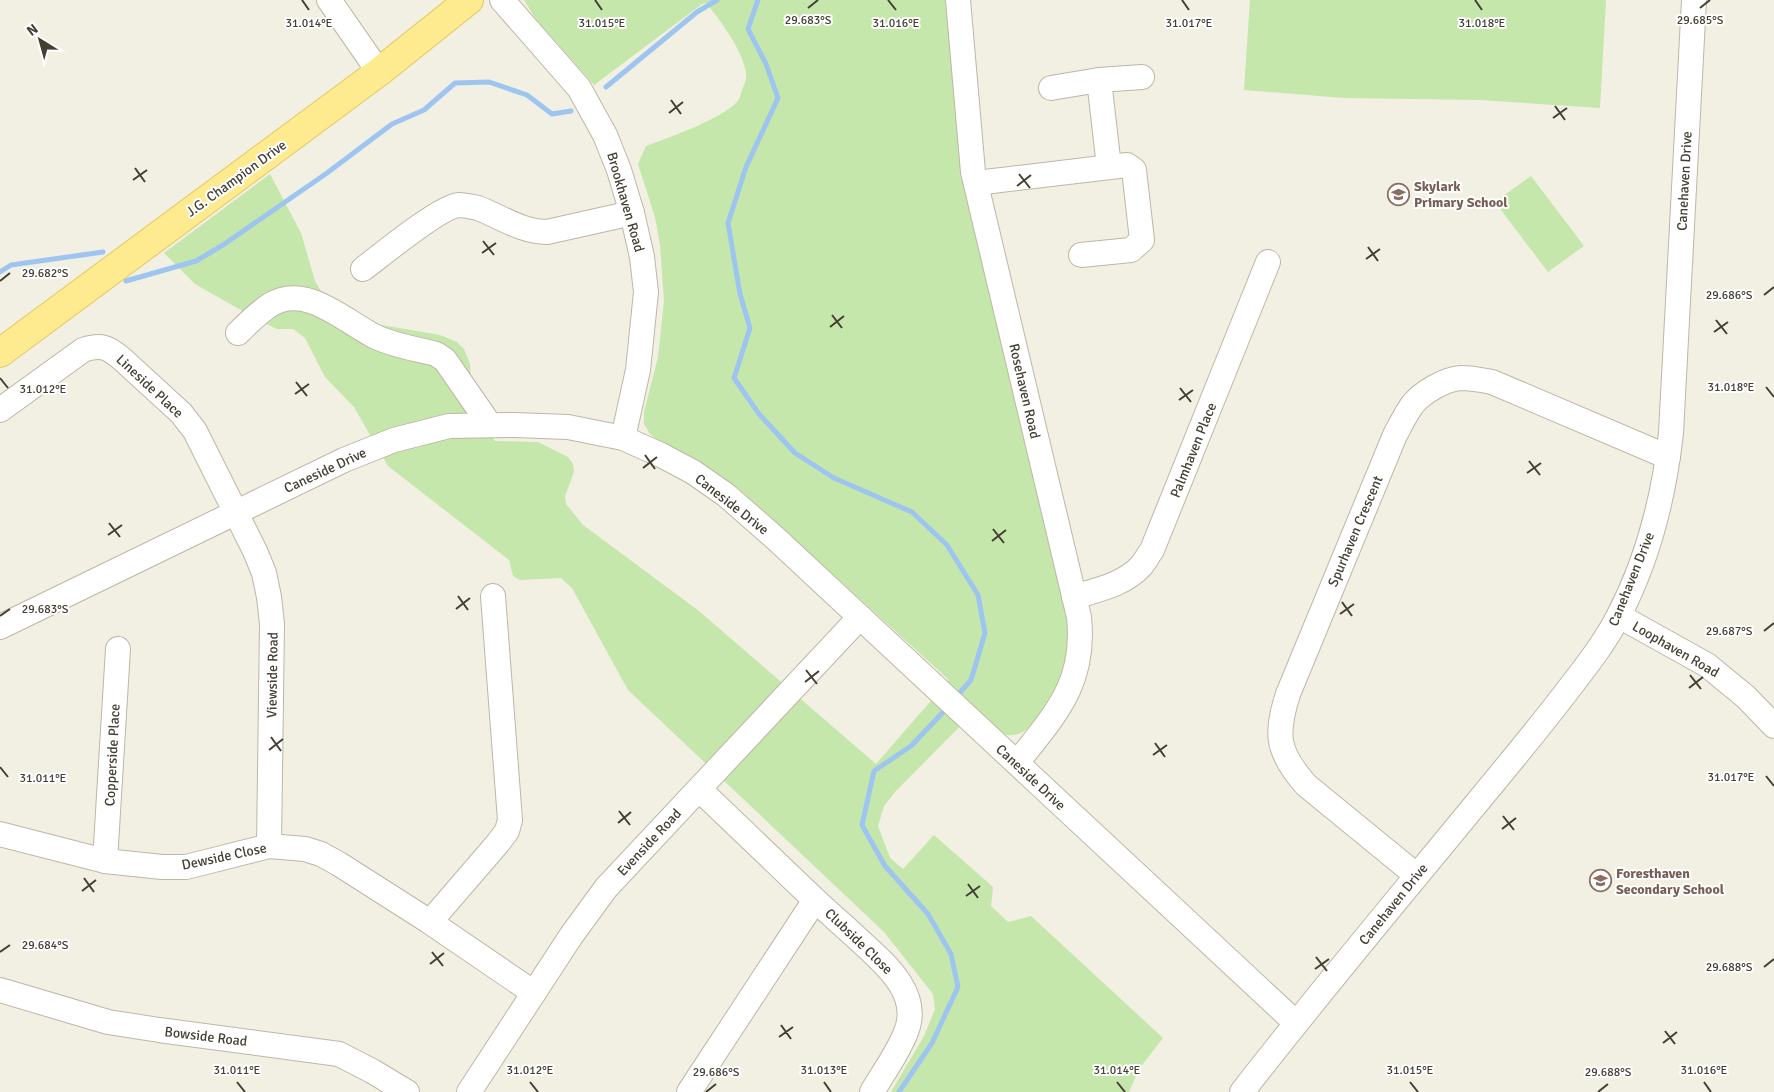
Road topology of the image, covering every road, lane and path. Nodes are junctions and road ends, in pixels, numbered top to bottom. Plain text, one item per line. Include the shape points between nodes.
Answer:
1 (329, 0) edge
2 (470, 0) edge
3 (502, 0) edge
4 (958, 0) edge
5 (1694, 0) edge
6 (379, 72) junction
7 (1142, 76) dead end
8 (1099, 80) junction
9 (1051, 88) dead end
10 (1109, 167) junction
11 (976, 183) junction
12 (632, 213) junction
13 (1081, 255) dead end
14 (1268, 262) dead end
15 (363, 269) dead end
16 (238, 333) dead end
17 (0, 354) edge
18 (0, 410) edge
19 (490, 425) junction
20 (622, 438) junction
21 (1668, 457) junction
22 (235, 512) junction
23 (493, 596) dead end
24 (1074, 597) junction
25 (1619, 616) junction
26 (860, 617) junction
27 (0, 627) edge
28 (118, 649) dead end
29 (1774, 726) edge
30 (1017, 763) junction
31 (699, 789) junction
32 (0, 834) edge
33 (269, 846) junction
34 (105, 861) junction
35 (1416, 875) junction
36 (815, 900) junction
37 (430, 922) junction
38 (0, 990) edge
39 (534, 993) junction
40 (1296, 1023) junction
41 (407, 1092) edge
42 (469, 1092) edge
43 (689, 1092) edge
44 (872, 1092) edge
45 (1242, 1092) edge

1 - 6 street
2 - 6 main road, J.G. Champion Drive
3 - 12 street, Brookhaven Road via 579,88 620,170
4 - 11 street, Rosehaven Road
5 - 21 street, Canehaven Drive
6 - 17 main road, J.G. Champion Drive
7 - 8 street
8 - 9 street
8 - 10 street
10 - 11 street
10 - 13 street via 1127,165 1134,170 1142,240 1130,250
11 - 24 street, Rosehaven Road
12 - 15 street via 537,232 476,208 458,205 440,212
12 - 20 street, Brookhaven Road via 646,292 638,370
14 - 24 street, Palmhaven Place via 1152,550 1127,578
16 - 19 street via 271,304 301,298 376,337 436,354 445,360
18 - 22 street, Lineside Place via 83,350 102,346 122,359 181,413 195,431
19 - 20 street, Caneside Drive via 568,426
19 - 22 street, Caneside Drive via 450,426 394,440
20 - 26 street, Caneside Drive via 693,472 726,496
21 - 25 street, Canehaven Drive via 1647,549
21 - 35 street, Spurhaven Crescent via 1492,382 1474,378 1458,378 1442,384 1415,402 1406,414 1288,694 1280,718 1280,734 1283,752 1291,768 1306,785
22 - 27 street, Caneside Drive
22 - 33 street, Viewside Road via 264,573 272,624
23 - 37 street via 510,820 498,843
24 - 30 street, Rosehaven Road via 1080,632 1075,676 1062,704
25 - 29 street, Loophaven Road via 1707,665 1746,697
25 - 35 street, Canehaven Drive via 1591,661 1545,720
26 - 30 street, Caneside Drive
26 - 31 street, Evenside Road
28 - 34 street, Copperside Place
30 - 40 street, Caneside Drive
31 - 36 street, Clubside Close
31 - 39 street, Evenside Road via 606,888
32 - 34 street, Dewside Close
33 - 34 street, Dewside Close via 186,866
33 - 37 street, Dewside Close via 322,854
35 - 40 street, Canehaven Drive
36 - 43 street, Clubside Close
36 - 44 street, Clubside Close via 884,963 898,979 907,997 910,1016 907,1030
37 - 39 street, Dewside Close
38 - 41 street, Bowside Road via 108,1022 339,1054
39 - 42 street, Evenside Road
40 - 45 street, Canehaven Drive

